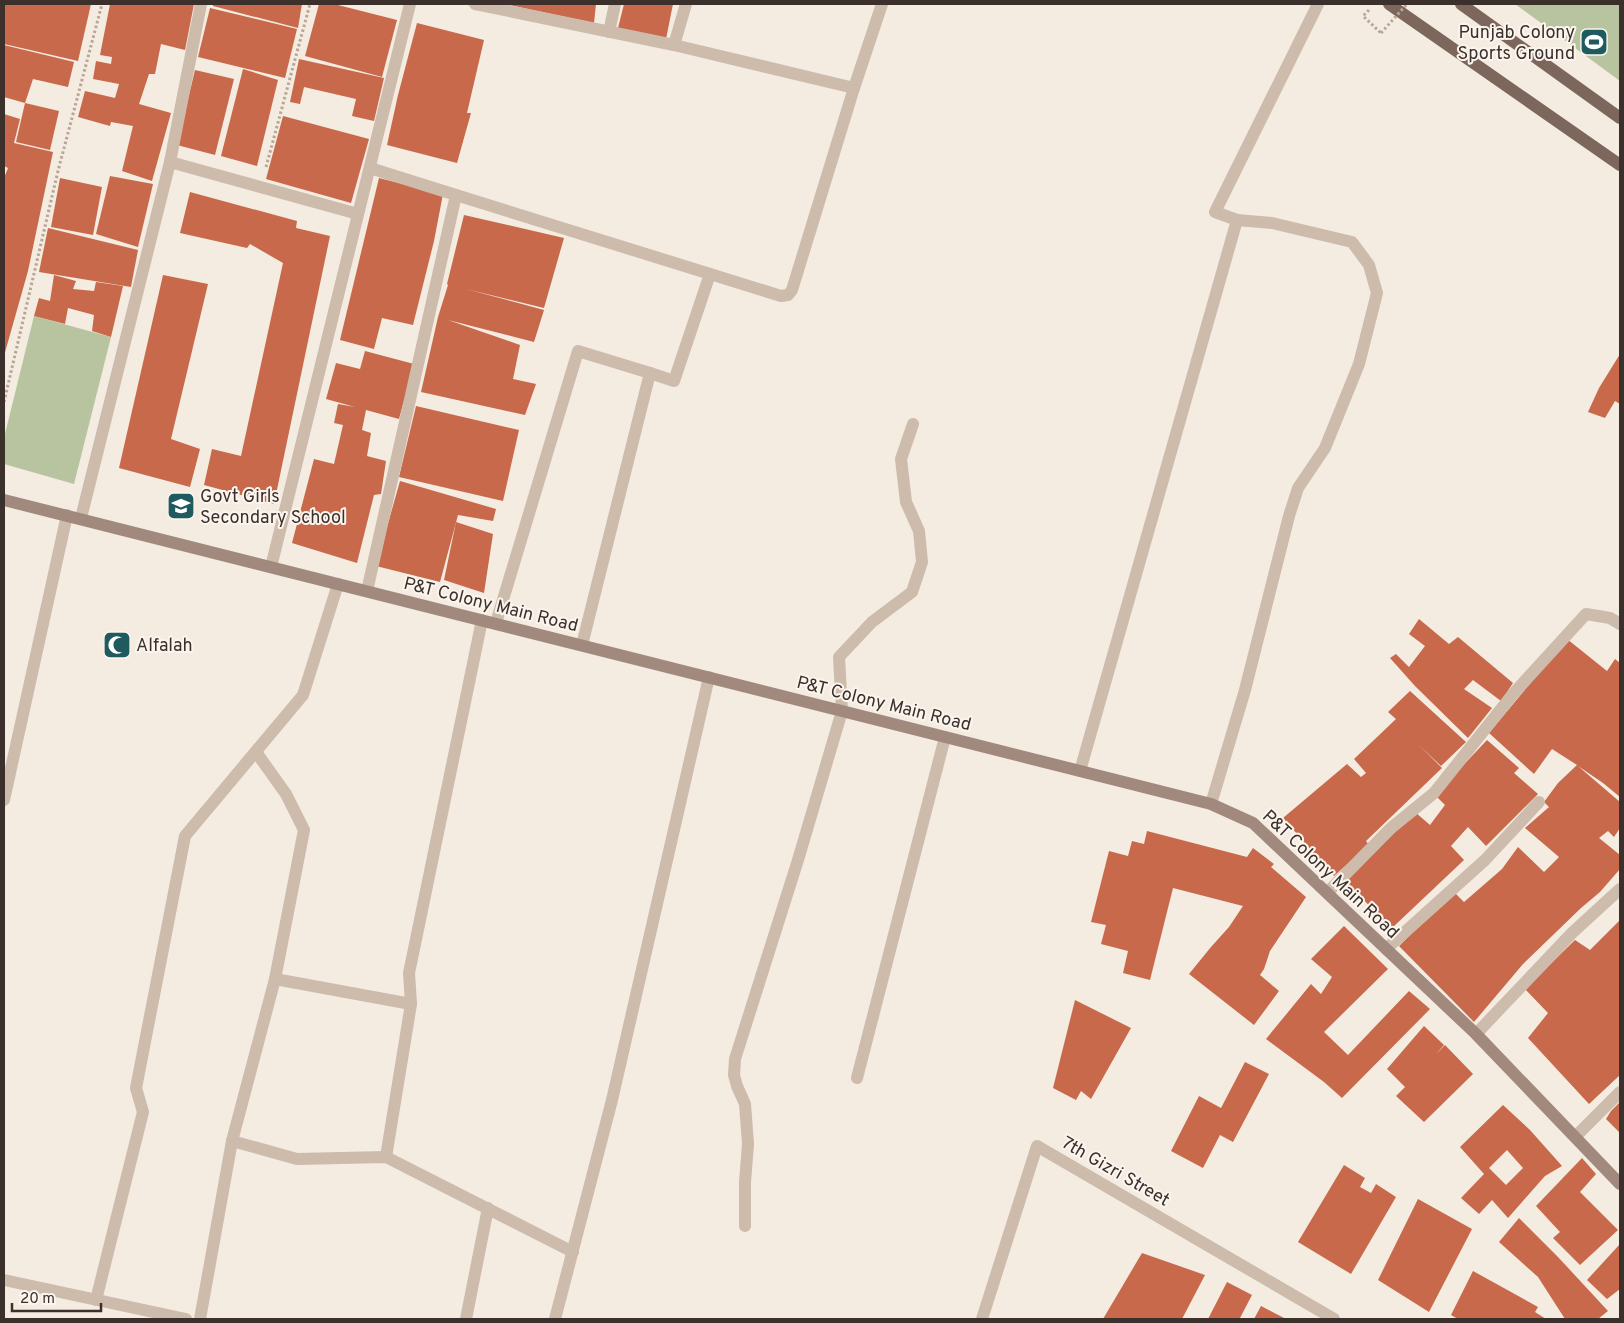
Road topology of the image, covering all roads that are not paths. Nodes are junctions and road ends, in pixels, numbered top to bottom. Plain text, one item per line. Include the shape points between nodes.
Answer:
1 (201, 4) edge
2 (410, 4) edge
3 (480, 4) edge
4 (615, 4) edge
5 (686, 4) edge
6 (882, 4) edge
7 (1318, 4) edge
8 (1388, 4) edge
9 (1461, 4) edge
10 (609, 32) junction
11 (674, 46) junction
12 (854, 88) junction
13 (1620, 118) edge
14 (170, 162) junction
15 (1620, 165) edge
16 (370, 168) junction
17 (456, 194) junction
18 (358, 214) junction
19 (1237, 220) junction
20 (710, 274) junction
21 (650, 373) junction
22 (913, 424) dead end
23 (4, 500) edge
24 (67, 515) junction
25 (81, 518) junction
26 (271, 567) junction
27 (338, 584) junction
28 (367, 591) junction
29 (482, 620) junction
30 (496, 623) junction
31 (1620, 624) edge
32 (582, 645) junction
33 (709, 677) junction
34 (842, 711) junction
35 (946, 736) junction
36 (256, 752) junction
37 (1080, 771) junction
38 (4, 800) edge
39 (1539, 802) dead end
40 (1211, 804) junction
41 (1620, 889) edge
42 (1327, 893) junction
43 (1386, 949) junction
44 (275, 979) junction
45 (411, 1004) junction
46 (1476, 1034) junction
47 (858, 1078) dead end
48 (1620, 1092) edge
49 (1576, 1137) junction
50 (232, 1141) junction
51 (386, 1157) junction
52 (1620, 1184) edge
53 (488, 1208) junction
54 (745, 1226) dead end
55 (573, 1252) junction
56 (4, 1280) edge
57 (96, 1300) junction
58 (186, 1319) edge
59 (200, 1319) edge
60 (466, 1319) edge
61 (555, 1319) edge
62 (982, 1319) edge
63 (1334, 1319) edge

1 - 14 street
2 - 16 street
3 - 10 street
4 - 10 street
5 - 11 street
6 - 12 street
7 - 19 street via 1215,212
8 - 15 main road
9 - 13 main road
10 - 11 street
11 - 12 street
12 - 20 street via 792,290 781,296
14 - 18 street
14 - 25 street
16 - 17 street
16 - 18 street
17 - 20 street
17 - 28 street
18 - 26 street
19 - 37 street
19 - 40 street via 1272,223 1352,242 1370,265 1377,293 1360,364 1325,448 1298,488 1245,690
20 - 21 street via 674,381
21 - 30 street via 578,351
21 - 32 street
22 - 34 street via 902,459 906,502 919,531 922,562 912,592 872,622 839,657
23 - 24 street, P&T Colony Main Road
24 - 25 street, P&T Colony Main Road
24 - 38 street
25 - 26 street, P&T Colony Main Road
26 - 27 street, P&T Colony Main Road
27 - 28 street, P&T Colony Main Road
27 - 36 street via 303,696
28 - 29 street, P&T Colony Main Road
29 - 30 street, P&T Colony Main Road
29 - 45 street via 409,973
30 - 32 street, P&T Colony Main Road
31 - 42 street via 1610,618 1586,614 1513,694 1434,793 1391,828
32 - 33 street, P&T Colony Main Road
33 - 34 street, P&T Colony Main Road
33 - 55 street via 612,1100
34 - 35 street, P&T Colony Main Road
34 - 54 street via 735,1059 734,1074 745,1104 748,1144
35 - 37 street, P&T Colony Main Road
35 - 47 street
36 - 44 street via 286,794 304,830
36 - 57 street via 185,836 136,1088 143,1112
37 - 40 street, P&T Colony Main Road
39 - 43 street via 1485,860
40 - 42 street, P&T Colony Main Road via 1253,823
41 - 46 street via 1572,933
42 - 43 street, P&T Colony Main Road
43 - 46 street, P&T Colony Main Road
44 - 45 street
44 - 50 street
45 - 51 street
46 - 49 street, P&T Colony Main Road
48 - 49 street
49 - 52 street, P&T Colony Main Road
50 - 51 street via 297,1159
50 - 59 street
51 - 53 street
53 - 55 street
53 - 60 street
55 - 61 street
56 - 57 street
57 - 58 street
62 - 63 street, 7th Gizri Street via 1037,1146

